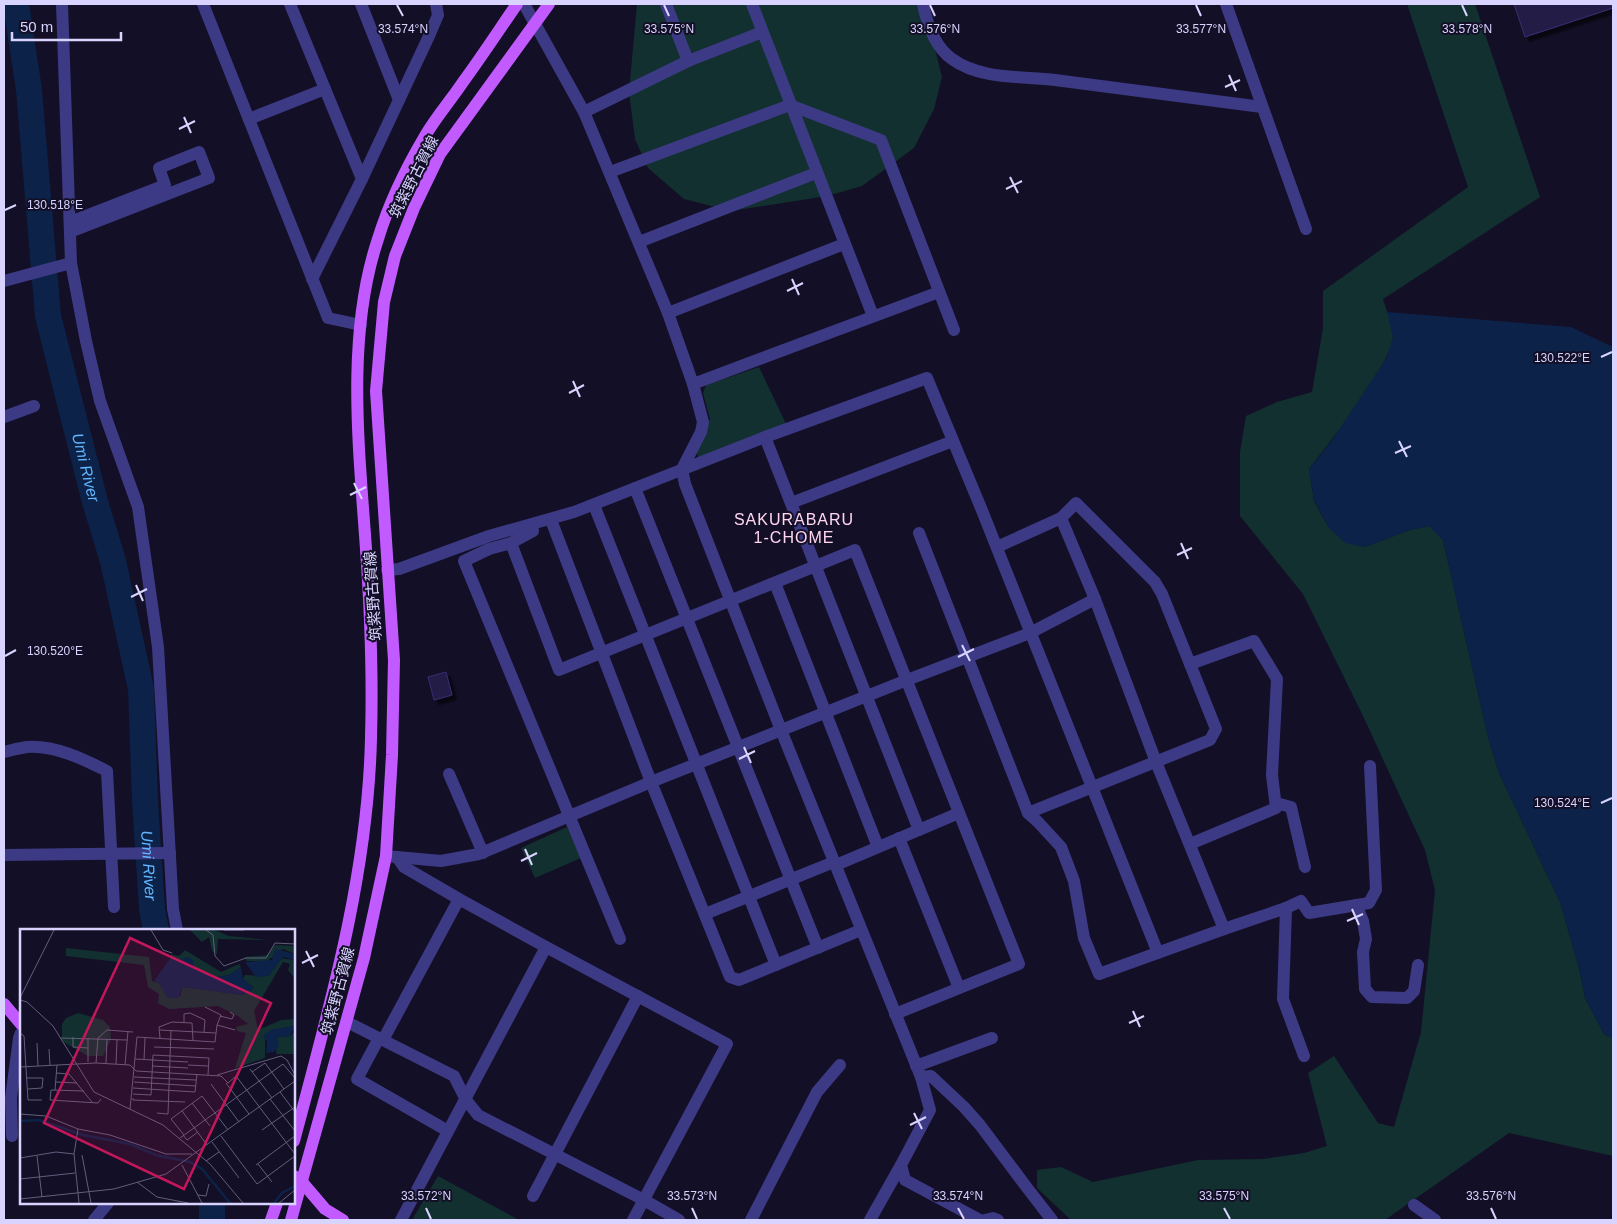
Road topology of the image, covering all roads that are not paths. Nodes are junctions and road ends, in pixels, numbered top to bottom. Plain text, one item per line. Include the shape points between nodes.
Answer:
1 (62, 4) edge
2 (203, 4) edge
3 (290, 4) edge
4 (361, 4) edge
5 (436, 4) edge
6 (517, 4) edge
7 (524, 4) edge
8 (548, 4) edge
9 (666, 4) edge
10 (752, 4) edge
11 (922, 4) edge
12 (1226, 4) edge
13 (535, 23) junction
14 (762, 32) junction
15 (688, 61) junction
16 (325, 88) junction
17 (400, 100) junction
18 (790, 105) junction
19 (1262, 107) junction
20 (584, 112) junction
21 (249, 119) junction
22 (610, 172) junction
23 (816, 172) junction
24 (362, 179) junction
25 (70, 227) junction
26 (1306, 229) dead end
27 (639, 242) junction
28 (844, 244) junction
29 (66, 264) junction
30 (312, 279) junction
31 (4, 281) edge
32 (939, 292) junction
33 (668, 313) junction
34 (873, 316) junction
35 (361, 325) junction
36 (954, 330) dead end
37 (693, 384) junction
38 (34, 406) dead end
39 (4, 417) edge
40 (766, 437) junction
41 (953, 441) junction
42 (682, 469) junction
43 (635, 488) junction
44 (791, 503) junction
45 (594, 504) junction
46 (1061, 518) junction
47 (551, 520) junction
48 (532, 524) junction
49 (918, 533) dead end
50 (511, 542) junction
51 (997, 548) junction
52 (816, 567) junction
53 (387, 570) junction
54 (775, 583) junction
55 (1095, 599) junction
56 (730, 602) junction
57 (686, 619) junction
58 (1030, 632) junction
59 (645, 636) junction
60 (602, 653) junction
61 (967, 656) junction
62 (1190, 664) junction
63 (907, 680) junction
64 (866, 696) junction
65 (826, 712) junction
66 (781, 730) junction
67 (737, 748) junction
68 (4, 752) edge
69 (1156, 762) junction
70 (696, 764) junction
71 (1370, 766) dead end
72 (449, 774) dead end
73 (651, 782) junction
74 (1093, 788) junction
75 (1276, 803) junction
76 (959, 813) junction
77 (1028, 813) junction
78 (570, 816) junction
79 (919, 830) junction
80 (900, 838) junction
81 (1190, 844) junction
82 (878, 847) junction
83 (114, 853) junction
84 (165, 853) junction
85 (484, 853) junction
86 (4, 855) edge
87 (391, 856) junction
88 (835, 863) junction
89 (1305, 867) dead end
90 (790, 879) junction
91 (749, 896) junction
92 (459, 898) junction
93 (1356, 905) junction
94 (114, 907) dead end
95 (1286, 908) junction
96 (705, 914) junction
97 (1224, 928) junction
98 (177, 929) edge
99 (861, 930) junction
100 (620, 939) dead end
101 (546, 947) junction
102 (818, 948) junction
103 (1158, 953) junction
104 (776, 965) junction
105 (1418, 965) dead end
106 (959, 988) junction
107 (638, 996) junction
108 (4, 1004) edge
109 (895, 1014) junction
110 (346, 1022) junction
111 (20, 1023) edge
112 (20, 1036) edge
113 (992, 1038) dead end
114 (381, 1039) junction
115 (1304, 1056) dead end
116 (840, 1064) dead end
117 (918, 1072) junction
118 (466, 1100) junction
119 (448, 1131) junction
120 (12, 1136) dead end
121 (295, 1137) edge
122 (555, 1154) junction
123 (901, 1165) junction
124 (298, 1179) edge
125 (533, 1196) dead end
126 (295, 1197) edge
127 (644, 1200) junction
128 (107, 1204) edge
129 (277, 1204) edge
130 (294, 1204) edge
131 (1414, 1205) dead end
132 (94, 1220) edge
133 (272, 1220) edge
134 (291, 1220) edge
135 (343, 1220) edge
136 (400, 1220) edge
137 (633, 1220) edge
138 (679, 1220) edge
139 (751, 1220) edge
140 (870, 1220) edge
141 (980, 1220) edge
142 (984, 1220) edge
143 (998, 1220) edge
144 (1052, 1220) edge
145 (1435, 1220) edge

1 - 25 street
2 - 21 street
3 - 16 street
4 - 17 street
5 - 17 street via 438,15
6 - 35 main road, 筑紫野古賀線 via 426,134 398,186 367,278
7 - 13 street
8 - 13 main road, 筑紫野古賀線
9 - 15 street
10 - 14 street
11 - 19 street via 936,43 951,59 967,68 1001,76 1050,79
12 - 19 street
13 - 20 street
13 - 53 main road, 筑紫野古賀線 via 440,154 395,256 384,302 376,391
14 - 15 street
14 - 18 street
15 - 20 street
16 - 21 street
16 - 24 street
17 - 24 street
18 - 22 street
18 - 23 street
18 - 32 street via 881,140
19 - 26 street
20 - 22 street
21 - 30 street
22 - 27 street
23 - 27 street
23 - 28 street
24 - 30 street
25 - 25 street via 165,185 159,168 199,152 209,178
25 - 29 street
27 - 33 street
28 - 33 street
28 - 34 street
29 - 31 street
29 - 84 street via 100,401 138,507 158,647
30 - 35 street via 328,318
32 - 34 street
32 - 36 street
33 - 37 street
34 - 37 street
35 - 121 main road, 筑紫野古賀線 via 358,414 372,667 372,740 357,882
37 - 42 street via 704,422
38 - 39 street
40 - 41 street via 927,378
40 - 42 street
40 - 44 street
41 - 44 street
41 - 51 street
42 - 43 street
42 - 56 street
43 - 45 street
43 - 57 street
44 - 52 street
45 - 47 street
45 - 59 street
46 - 51 street
46 - 55 street
46 - 62 street via 1076,502 1154,582 1162,594
47 - 48 street
47 - 60 street
48 - 50 street via 533,531
48 - 53 street via 399,569
49 - 61 street
50 - 60 street via 559,670
50 - 78 street via 464,561
51 - 58 street
52 - 54 street
52 - 63 street via 855,550
52 - 64 street
53 - 87 main road, 筑紫野古賀線 via 394,660
54 - 56 street
54 - 65 street
55 - 58 street
55 - 69 street
56 - 57 street
56 - 66 street
57 - 59 street
57 - 67 street
58 - 61 street
58 - 74 street
59 - 60 street
59 - 70 street
60 - 73 street
61 - 63 street
61 - 77 street
62 - 69 street via 1216,729 1210,740
62 - 75 street via 1254,641 1277,679 1272,775
63 - 64 street
63 - 76 street
64 - 65 street
64 - 79 street
65 - 66 street
65 - 82 street
66 - 67 street
66 - 88 street
67 - 70 street
67 - 90 street
68 - 83 street via 28,747 55,750 107,771
69 - 74 street
69 - 81 street
70 - 73 street
70 - 91 street
71 - 93 street via 1376,890 1369,903
72 - 85 street
73 - 78 street
73 - 96 street
74 - 77 street
74 - 103 street
75 - 81 street via 1276,808
75 - 89 street via 1291,808
76 - 79 street
76 - 106 street via 1018,964
77 - 103 street via 1061,848 1074,881 1084,938 1099,974
78 - 85 street
78 - 100 street
79 - 80 street
80 - 82 street
80 - 106 street
81 - 97 street
82 - 88 street
83 - 84 street
83 - 86 street
83 - 94 street
84 - 98 street
85 - 87 street via 441,861
87 - 92 street via 404,867
87 - 110 main road, 筑紫野古賀線
88 - 90 street
88 - 99 street
90 - 91 street
90 - 102 street
91 - 96 street
91 - 104 street
92 - 101 street
92 - 114 street
93 - 95 street via 1309,913 1301,901
93 - 105 street via 1366,939 1363,952 1365,989 1372,997 1407,998 1414,991
95 - 97 street
95 - 115 street via 1283,999
96 - 104 street via 730,977 738,980
97 - 103 street
99 - 102 street
99 - 109 street
101 - 107 street
101 - 118 street
102 - 104 street
106 - 109 street
107 - 122 street
107 - 127 street via 727,1044
108 - 111 main road
109 - 117 street
110 - 114 street
110 - 124 main road, 筑紫野古賀線
112 - 120 street via 11,1098
113 - 117 street
114 - 118 street via 454,1076
114 - 119 street via 357,1079
116 - 139 street via 817,1092
117 - 123 street via 930,1110
117 - 144 street via 931,1076 964,1107
118 - 119 street
118 - 122 street via 478,1115
119 - 136 street
122 - 125 street
122 - 127 street
123 - 140 street
123 - 141 street via 905,1180
124 - 126 main road, 筑紫野古賀線
124 - 135 main road via 325,1209
127 - 137 street
127 - 138 street
128 - 132 street
129 - 133 main road
130 - 134 main road, 筑紫野古賀線
131 - 145 street
142 - 143 street

